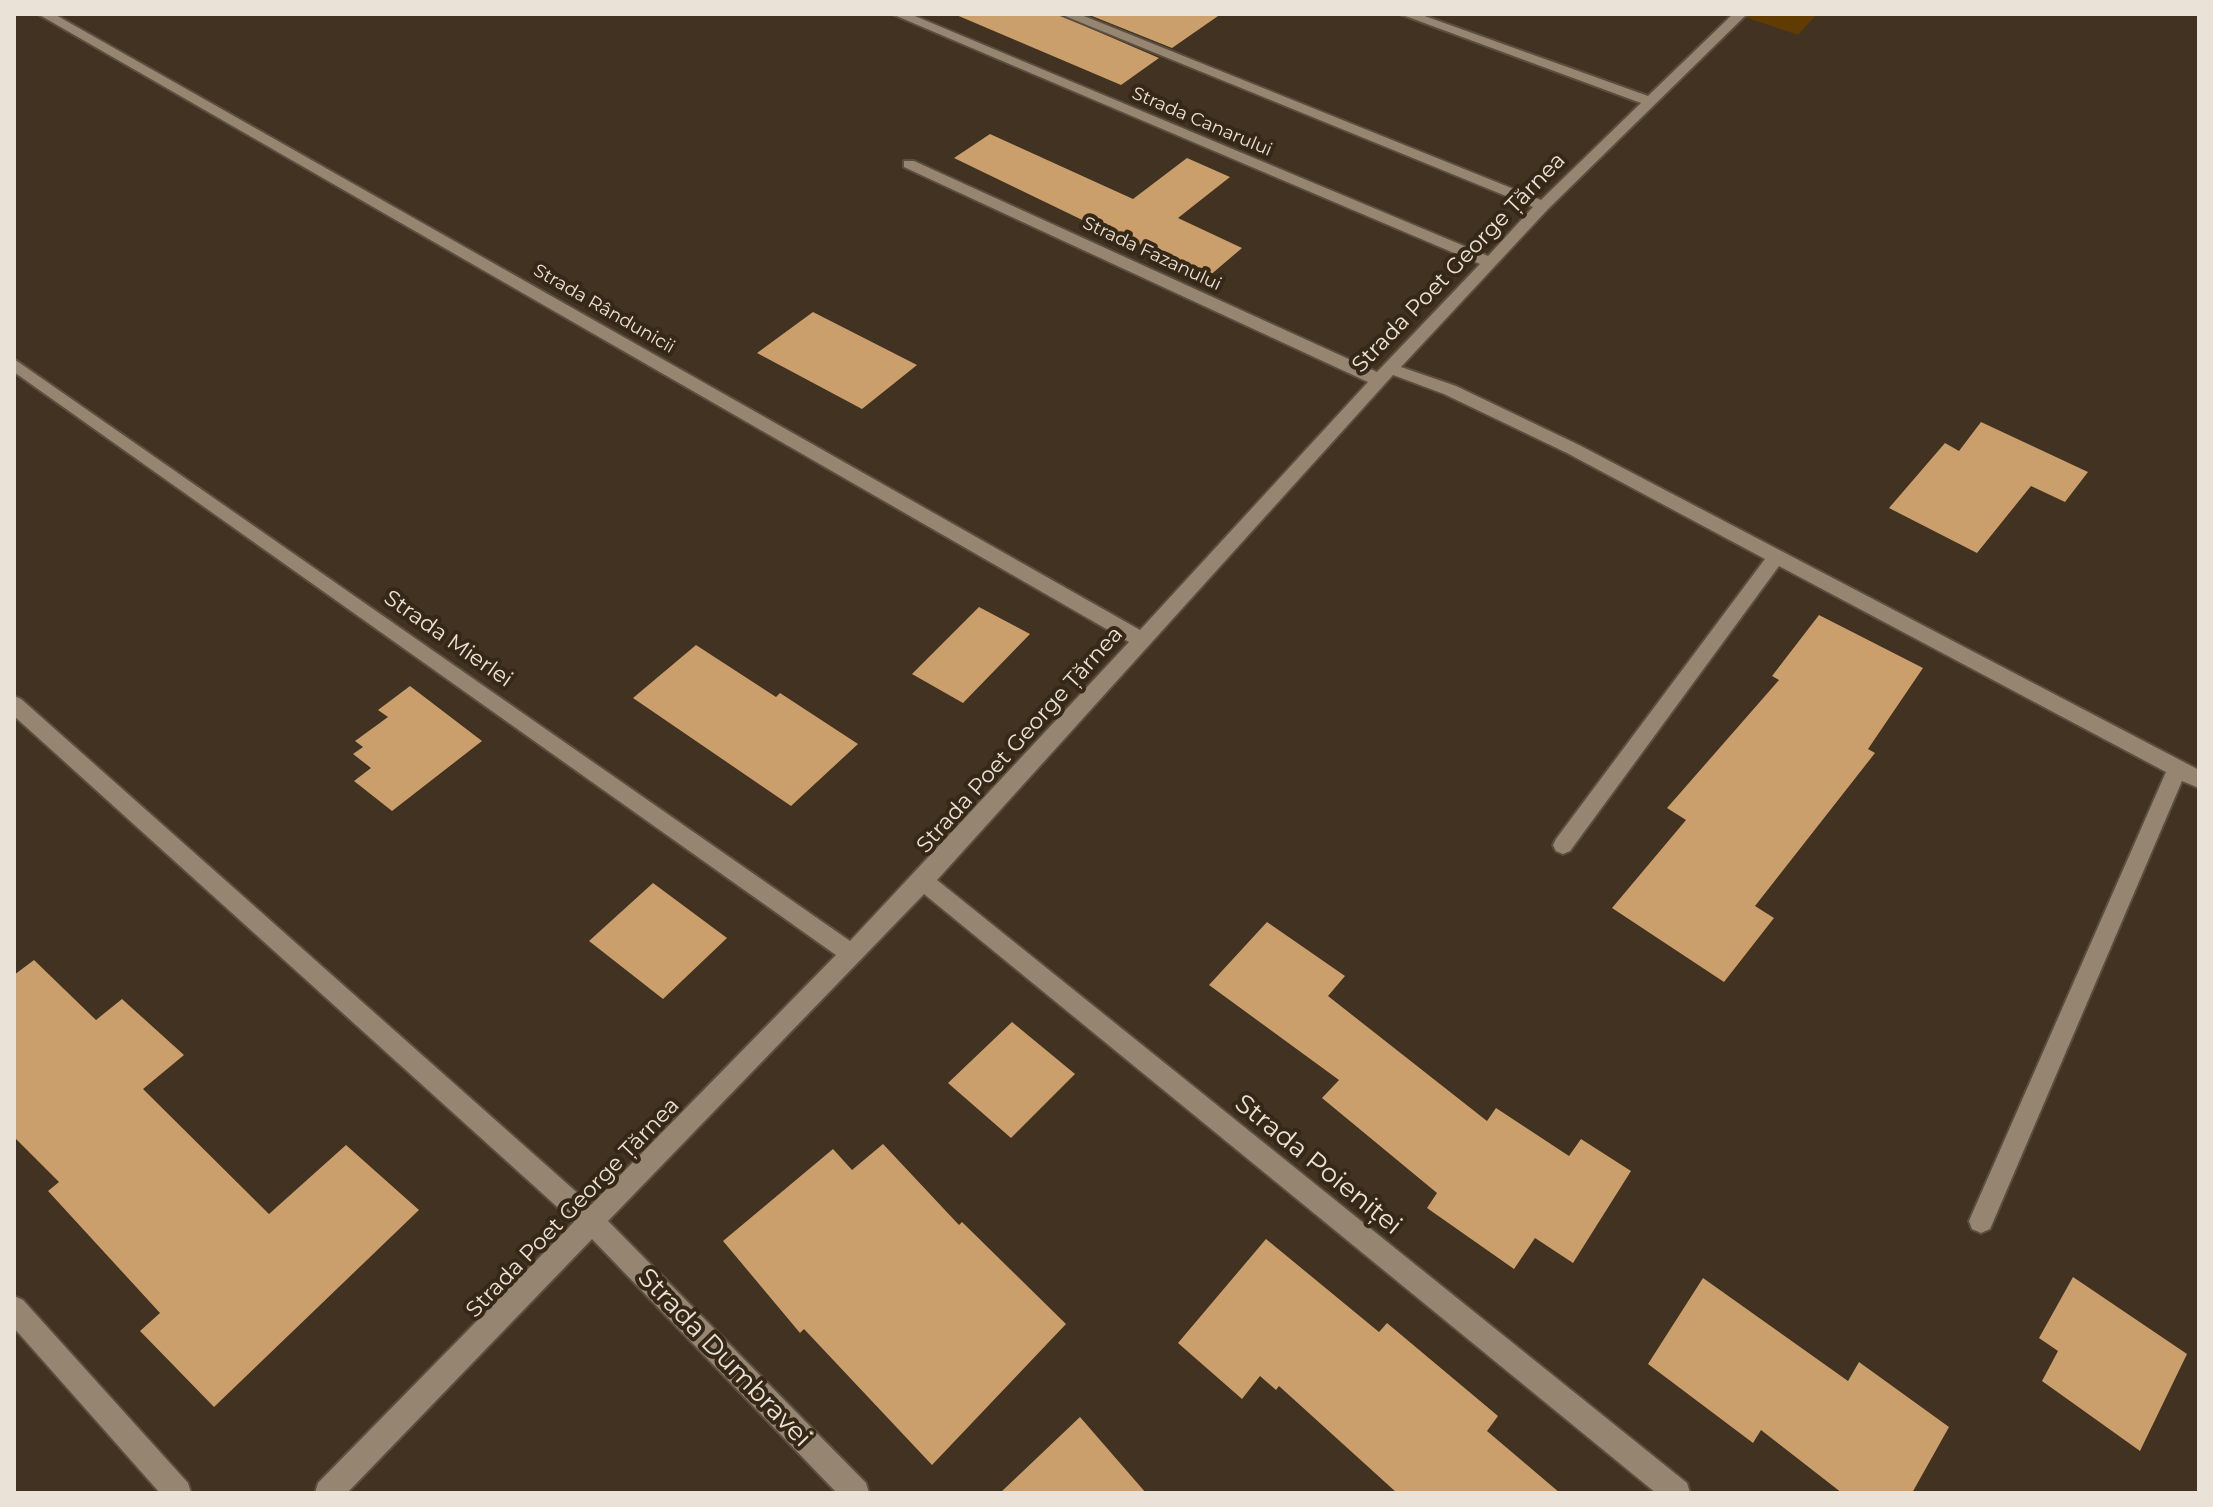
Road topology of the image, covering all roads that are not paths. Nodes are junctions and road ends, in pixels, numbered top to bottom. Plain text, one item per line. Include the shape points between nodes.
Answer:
1 (45, 14) edge
2 (899, 14) edge
3 (1067, 14) edge
4 (1407, 14) edge
5 (1740, 14) edge
6 (1651, 102) junction
7 (909, 164) dead end
8 (1543, 206) junction
9 (1492, 263) junction
10 (14, 364) edge
11 (1385, 374) junction
12 (1777, 556) junction
13 (1143, 641) junction
14 (14, 704) edge
15 (2177, 769) junction
16 (2199, 780) edge
17 (1563, 845) dead end
18 (923, 881) junction
19 (853, 955) junction
20 (1981, 1221) dead end
21 (593, 1223) junction
22 (14, 1309) edge
23 (178, 1493) edge
24 (328, 1493) edge
25 (856, 1493) edge
26 (1677, 1493) edge

1 - 13 street, Strada Rândunicii
2 - 9 street, Strada Canarului
3 - 8 street
4 - 6 street
5 - 6 street, Strada Poet George Țărnea
6 - 8 street, Strada Poet George Țărnea
7 - 11 street, Strada Fazanului
8 - 9 street, Strada Poet George Țărnea
9 - 11 street, Strada Poet George Țărnea
10 - 19 street, Strada Mierlei
11 - 12 street, Strada Fazanului via 1450,390
11 - 13 street, Strada Poet George Țărnea
12 - 15 street, Strada Fazanului
12 - 17 street
13 - 18 street, Strada Poet George Țărnea
14 - 21 street, Strada Dumbravei
15 - 16 street, Strada Fazanului
15 - 20 street
18 - 19 street, Strada Poet George Țărnea
18 - 26 street, Strada Poieniței
19 - 21 street, Strada Poet George Țărnea
21 - 24 street, Strada Poet George Țărnea
21 - 25 street, Strada Dumbravei
22 - 23 street

